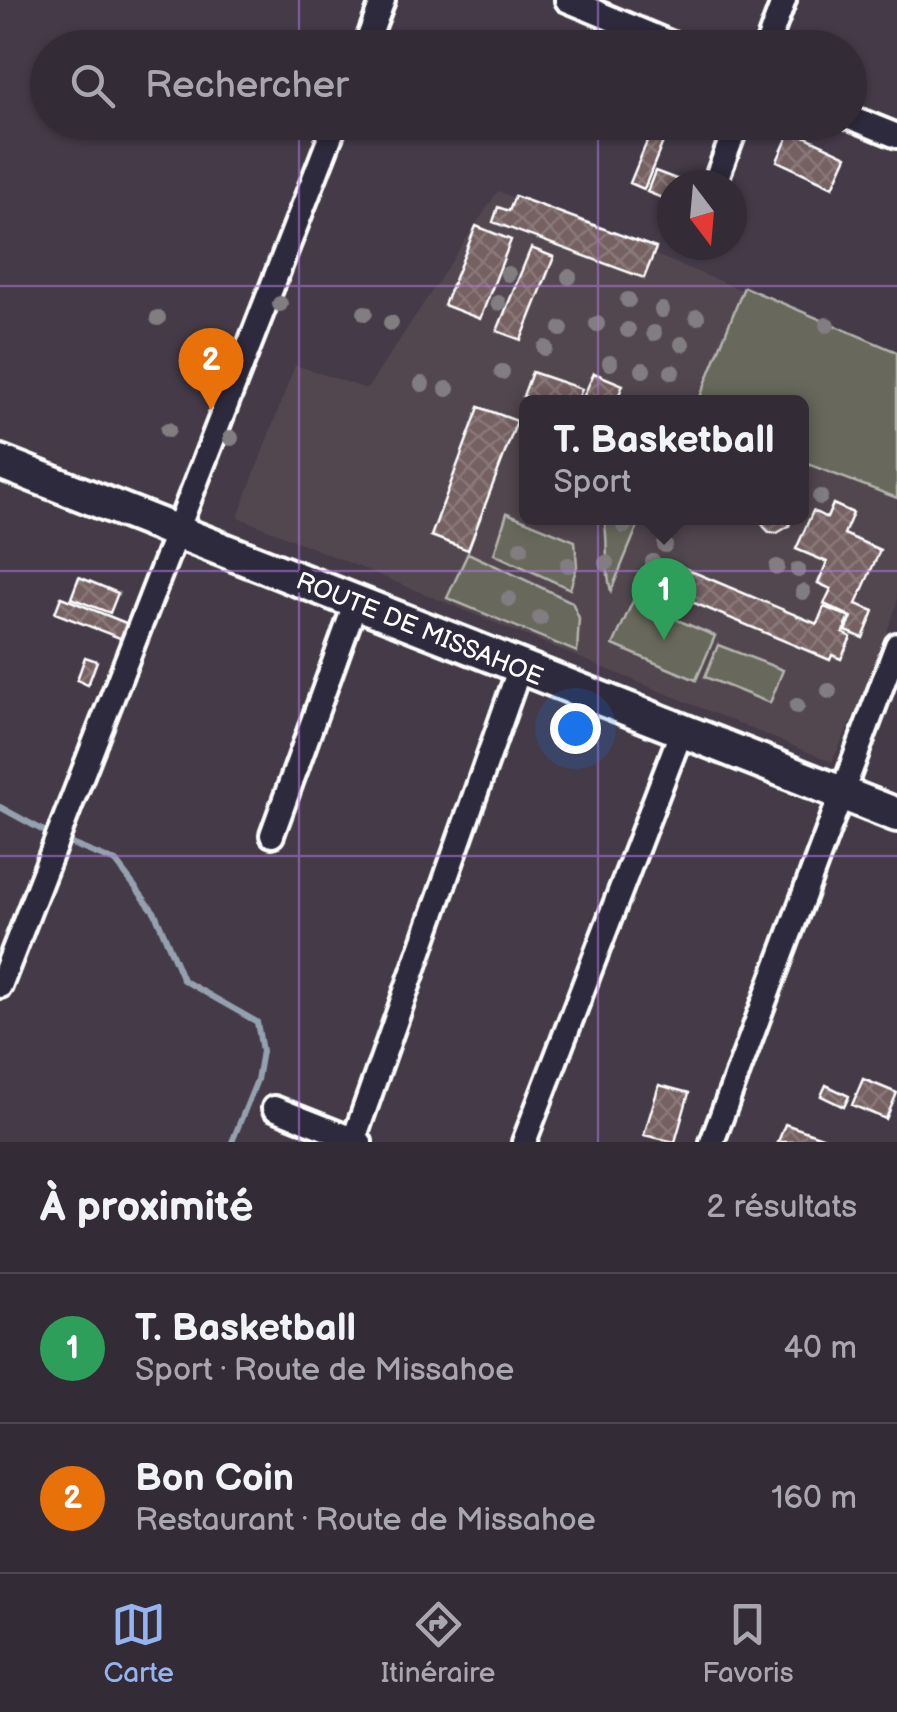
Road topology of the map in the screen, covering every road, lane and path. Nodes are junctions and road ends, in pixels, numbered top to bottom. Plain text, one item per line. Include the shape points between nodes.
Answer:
1 (383, 0) edge
2 (567, 0) edge
3 (784, 0) edge
4 (372, 30) edge
5 (639, 30) edge
6 (773, 30) edge
7 (867, 124) edge
8 (897, 136) edge
9 (329, 140) edge
10 (731, 140) edge
11 (720, 170) edge
12 (0, 462) edge
13 (177, 532) junction
14 (356, 602) junction
15 (897, 645) edge
16 (520, 667) junction
17 (682, 730) junction
18 (842, 793) junction
19 (897, 815) edge
20 (272, 835) dead end
21 (0, 986) edge
22 (274, 1108) dead end
23 (356, 1141) edge
24 (524, 1142) edge
25 (712, 1142) edge

1 - 4 street
2 - 5 street
3 - 6 street
7 - 8 street
9 - 13 street
10 - 11 street
12 - 13 main road, ROUTE DE MISSAHOE
13 - 14 main road, ROUTE DE MISSAHOE
13 - 21 street
14 - 16 main road, ROUTE DE MISSAHOE
14 - 20 street
15 - 18 street
16 - 17 main road, ROUTE DE MISSAHOE
16 - 23 street
17 - 18 main road, ROUTE DE MISSAHOE
17 - 24 street
18 - 19 main road, ROUTE DE MISSAHOE
18 - 25 street
22 - 23 street

